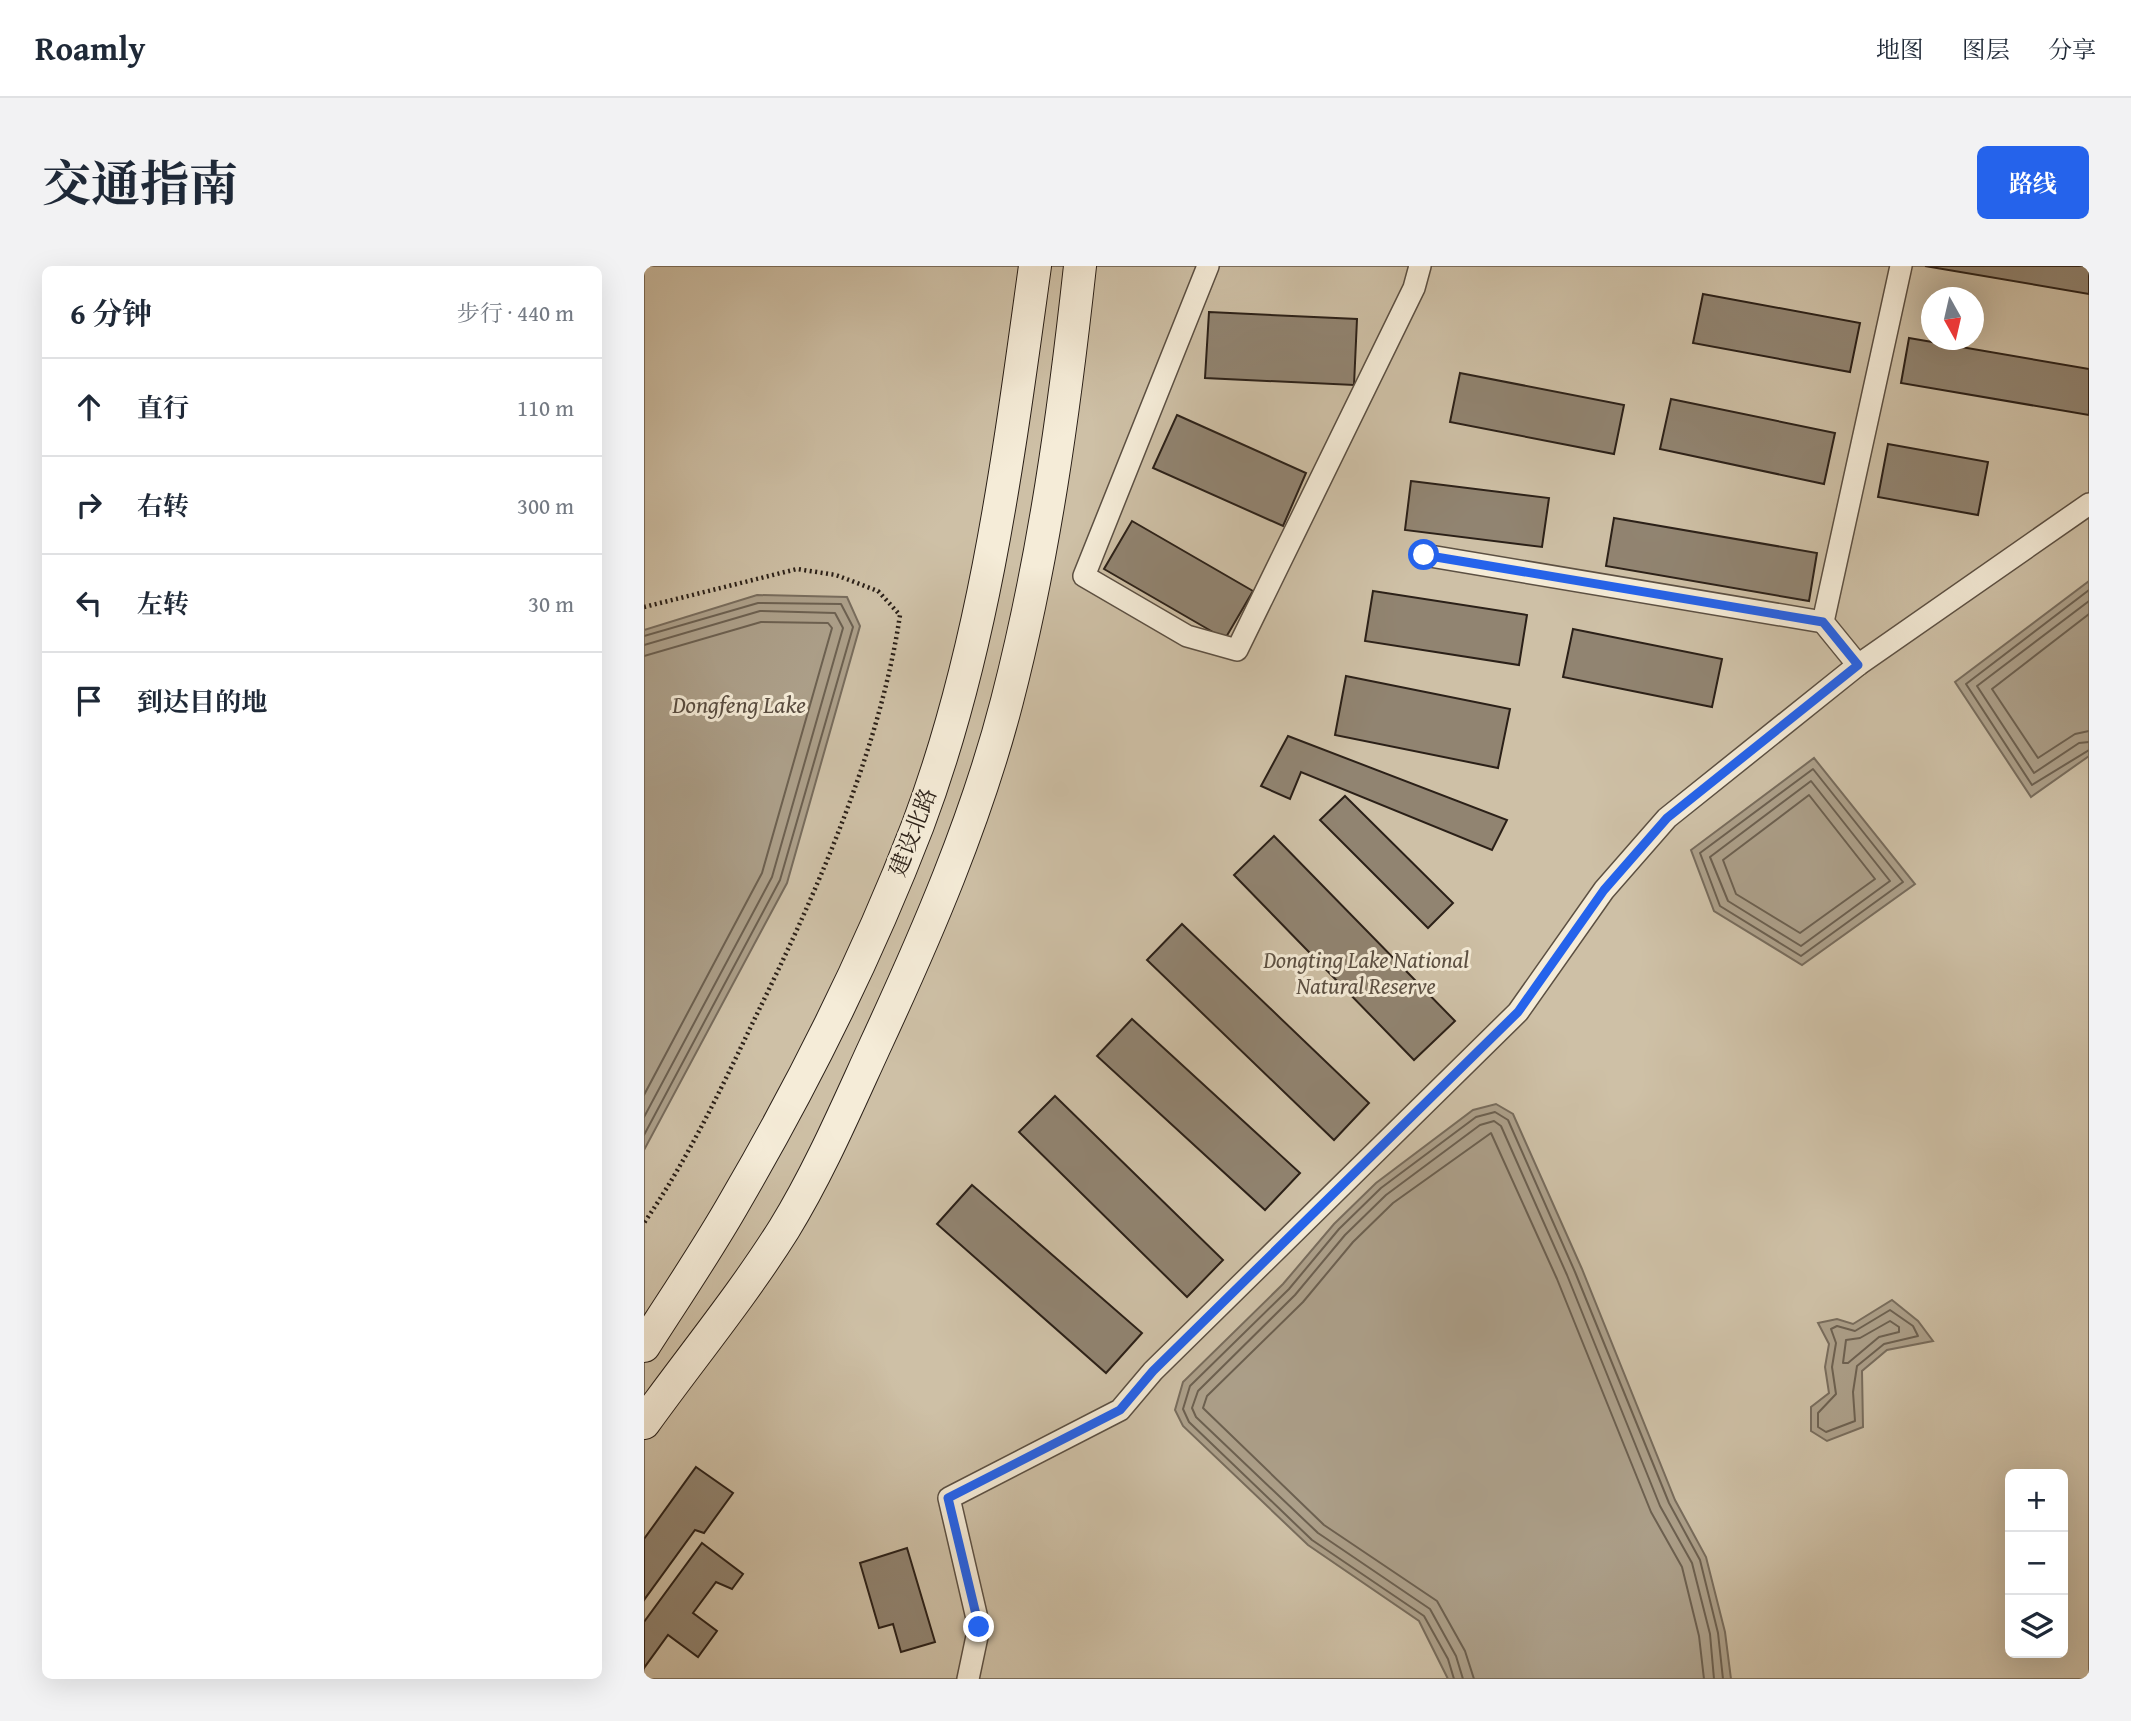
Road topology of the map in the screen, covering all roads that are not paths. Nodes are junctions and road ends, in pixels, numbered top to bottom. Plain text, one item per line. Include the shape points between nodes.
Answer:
1 (1035, 266) edge
2 (1080, 266) edge
3 (1208, 266) edge
4 (1420, 266) edge
5 (1901, 266) edge
6 (2089, 504) edge
7 (1424, 555) dead end
8 (1823, 622) junction
9 (1858, 665) junction
10 (644, 1346) edge
11 (644, 1423) edge
12 (968, 1679) edge

1 - 10 main road, 建设北路 via 1004,478 979,607 952,716 918,824 817,1048 734,1204
2 - 11 main road via 1055,470 1034,584 1007,702 946,886 839,1125 784,1228
3 - 4 street via 1083,576 1187,636 1237,650 1414,288
5 - 8 street
6 - 9 street
7 - 8 street
8 - 9 street
9 - 12 street via 1667,818 1604,890 1518,1012 1153,1371 1120,1410 948,1498 979,1627

